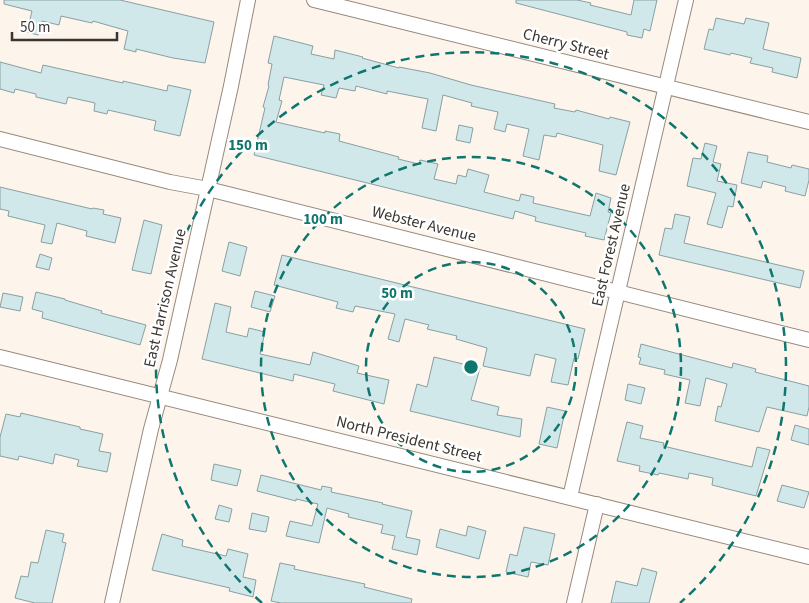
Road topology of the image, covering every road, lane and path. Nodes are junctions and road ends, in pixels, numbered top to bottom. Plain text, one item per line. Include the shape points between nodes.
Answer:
1 (248, 0) edge
2 (314, 0) edge
3 (686, 0) edge
4 (666, 87) junction
5 (809, 122) edge
6 (0, 139) edge
7 (208, 189) junction
8 (618, 291) junction
9 (809, 340) edge
10 (0, 357) edge
11 (160, 396) junction
12 (570, 497) junction
13 (597, 504) junction
14 (809, 556) edge
15 (112, 603) edge
16 (574, 603) edge

1 - 7 street, East Harrison Avenue
2 - 4 street, Cherry Street
3 - 4 street, East Forest Avenue
4 - 5 street, Cherry Street
4 - 8 street, East Forest Avenue
6 - 7 street, Webster Avenue
7 - 8 street, Webster Avenue
7 - 11 street, East Harrison Avenue
8 - 9 street, Webster Avenue
8 - 12 street, East Forest Avenue
10 - 11 street, North President Street
11 - 12 street, North President Street
11 - 15 street, East Harrison Avenue
12 - 13 street, North President Street
13 - 14 street, North President Street
13 - 16 street

